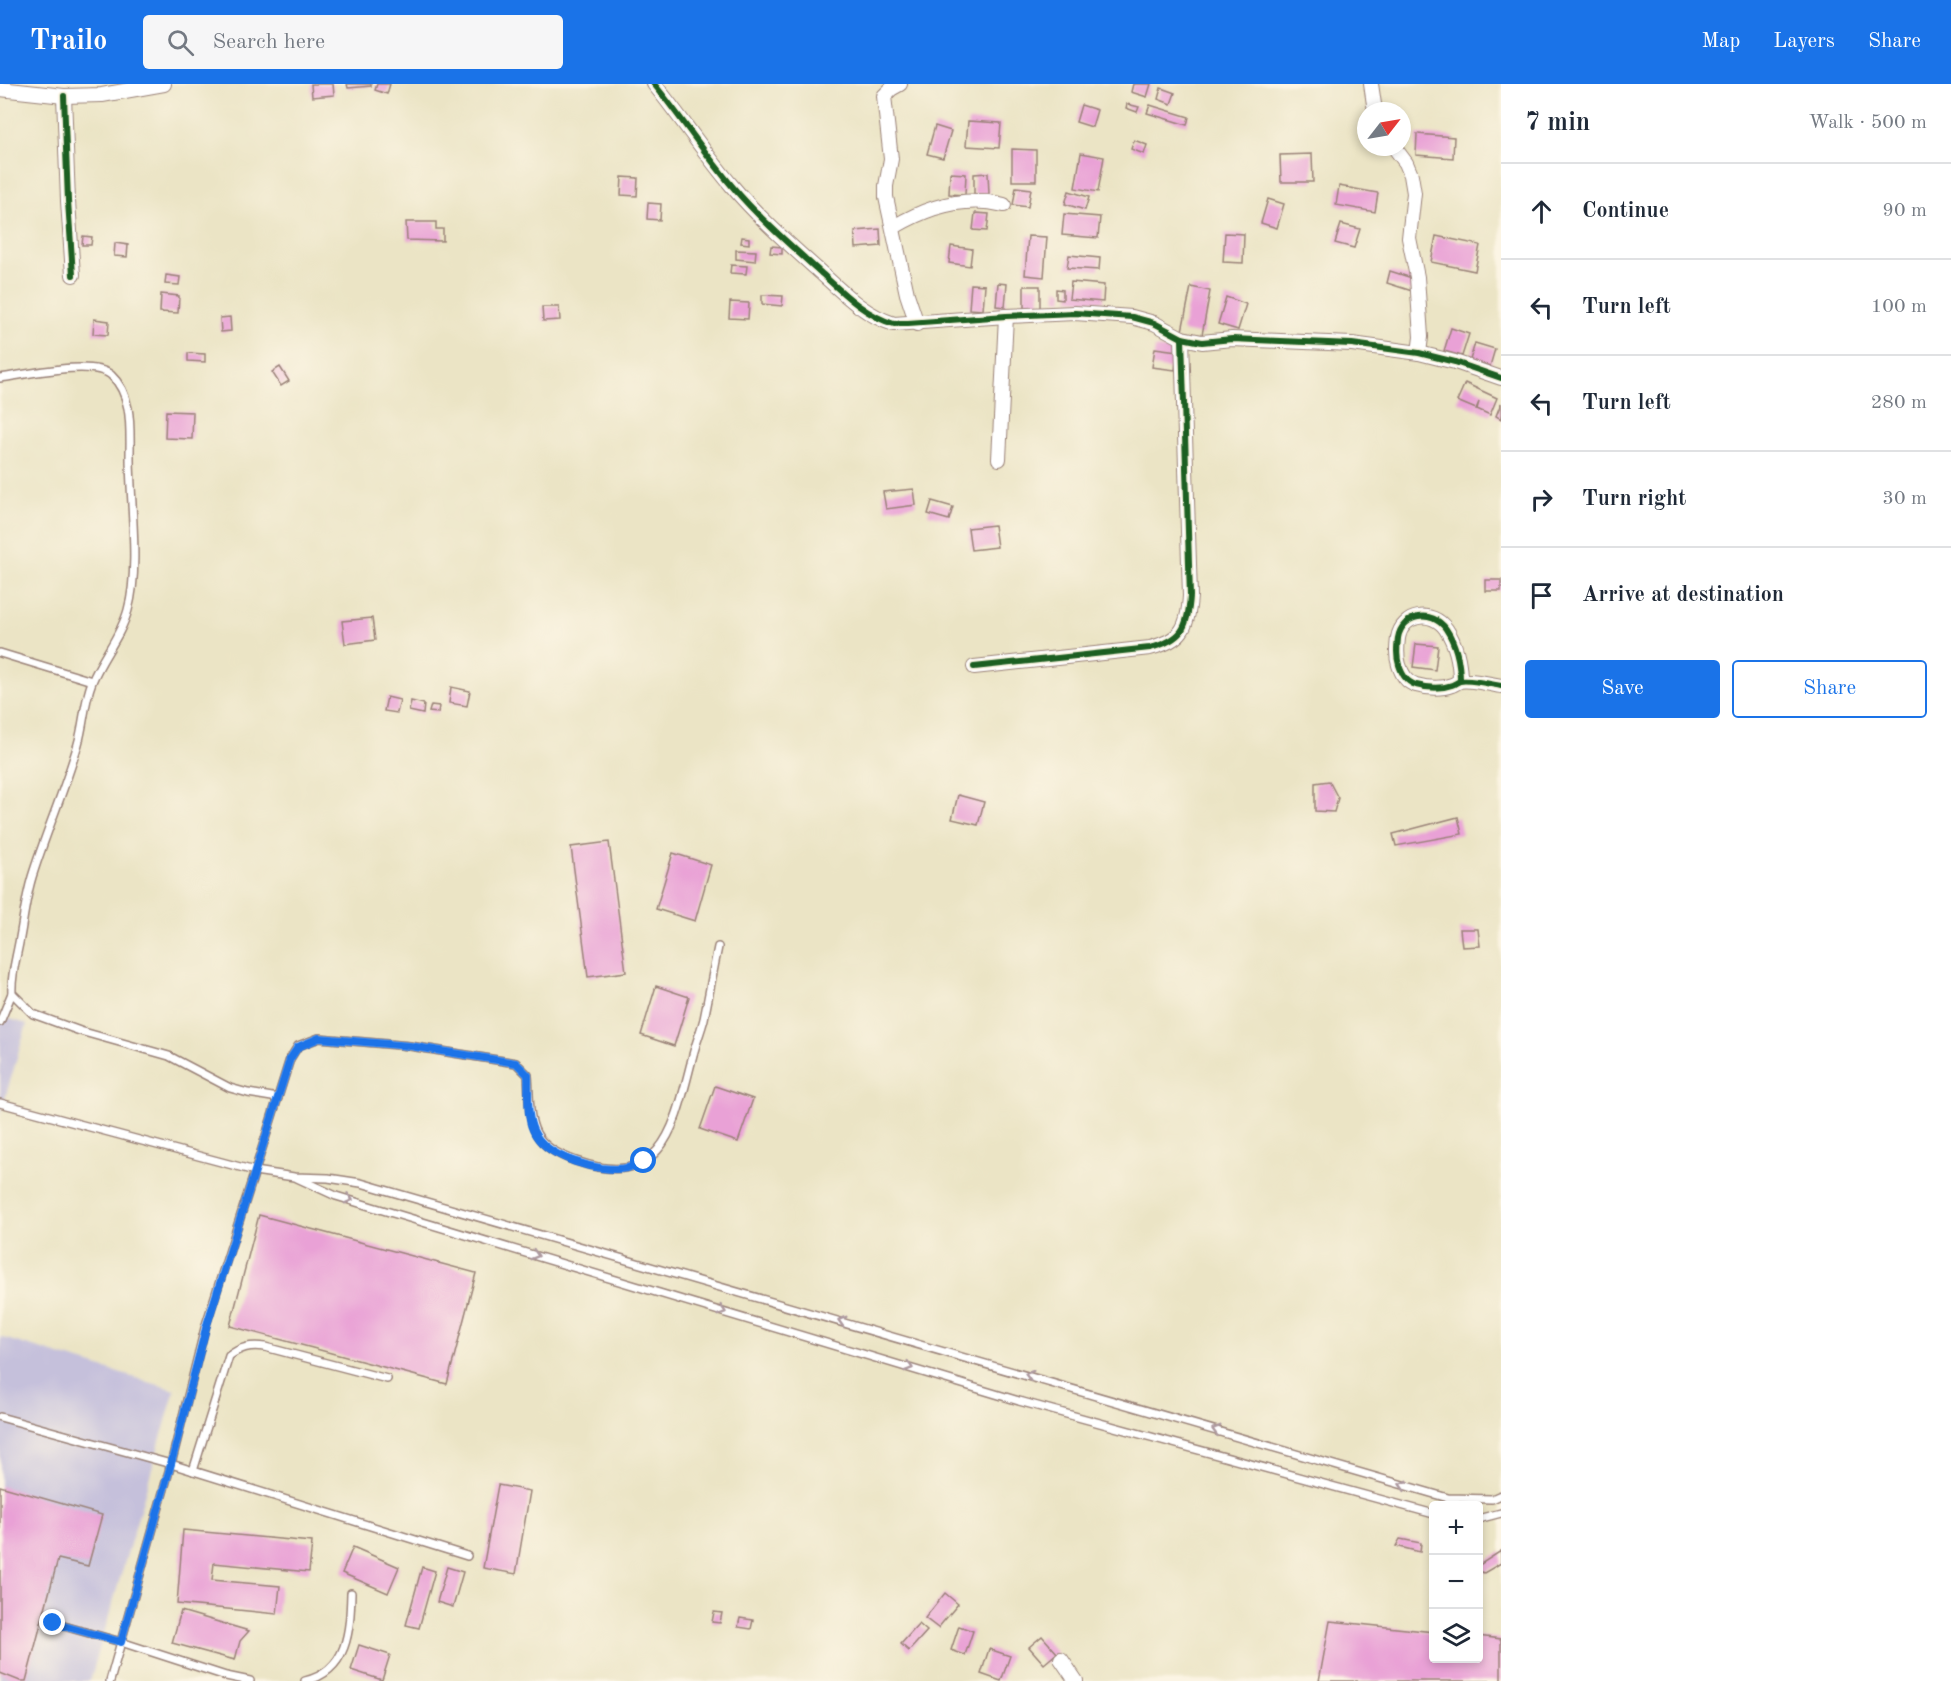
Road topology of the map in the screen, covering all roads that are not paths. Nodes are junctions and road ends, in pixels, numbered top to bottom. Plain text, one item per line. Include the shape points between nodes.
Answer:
1 (654, 84) edge
2 (900, 84) edge
3 (1371, 84) edge
4 (155, 85) edge
5 (0, 89) edge
6 (883, 90) edge
7 (64, 96) junction
8 (1374, 102) edge
9 (1401, 156) edge
10 (1004, 205) dead end
11 (894, 227) junction
12 (73, 275) dead end
13 (1006, 316) junction
14 (917, 324) junction
15 (1182, 338) junction
16 (1419, 353) junction
17 (0, 378) edge
18 (1501, 378) edge
19 (999, 459) dead end
20 (0, 653) edge
21 (974, 668) dead end
22 (92, 681) junction
23 (1460, 681) junction
24 (1501, 686) edge
25 (718, 947) dead end
26 (12, 993) junction
27 (0, 1022) edge
28 (278, 1098) junction
29 (0, 1103) edge
30 (255, 1171) junction
31 (294, 1177) junction
32 (387, 1379) dead end
33 (0, 1417) edge
34 (171, 1464) junction
35 (193, 1471) junction
36 (1501, 1495) edge
37 (1429, 1513) edge
38 (1501, 1514) edge
39 (1483, 1518) edge
40 (467, 1556) dead end
41 (351, 1593) dead end
42 (53, 1623) dead end
43 (121, 1642) junction
44 (1061, 1659) dead end
45 (110, 1681) edge
46 (250, 1681) edge
47 (305, 1681) edge
48 (1076, 1681) edge

1 - 14 street via 733,187 790,245 880,320
2 - 6 street
3 - 8 street
4 - 7 street via 102,95
5 - 7 street
6 - 11 street via 891,159 886,197
7 - 12 street
9 - 16 street via 1411,175 1414,193 1409,238 1417,277
10 - 11 street via 983,201 928,209
11 - 14 street
13 - 14 street
13 - 15 street via 1075,313 1132,317
13 - 19 street
15 - 16 street via 1202,342 1232,339 1352,344
15 - 21 street via 1190,596 1185,624 1168,643 1150,648
16 - 18 street
17 - 22 lane via 96,368 110,374 126,398 130,425 132,593 121,630
20 - 22 lane
22 - 26 lane via 79,742 31,879 13,968
23 - 23 street via 1460,664 1446,628 1427,616 1408,620 1400,630 1396,649 1403,676 1413,684 1436,688
23 - 24 street
25 - 28 lane via 703,1022 672,1129 659,1150 628,1168 596,1168 552,1149 534,1132 530,1121 528,1075 516,1063 492,1058 319,1038 298,1047 290,1059
26 - 27 lane
26 - 28 lane via 33,1014 169,1056 230,1088
28 - 30 lane
29 - 30 lane
30 - 31 lane
30 - 34 lane via 206,1328
36 -> 31 lane via 1492,1499 1448,1498 362,1183
31 -> 37 lane via 336,1196 1019,1401
32 - 35 lane via 264,1347 250,1345 239,1349 229,1356
33 - 34 lane
34 - 35 lane
34 - 43 lane
35 - 40 lane
38 - 39 lane
41 - 47 lane via 349,1631 340,1657 332,1668
42 - 43 lane
43 - 45 lane
43 - 46 lane
44 - 48 street

